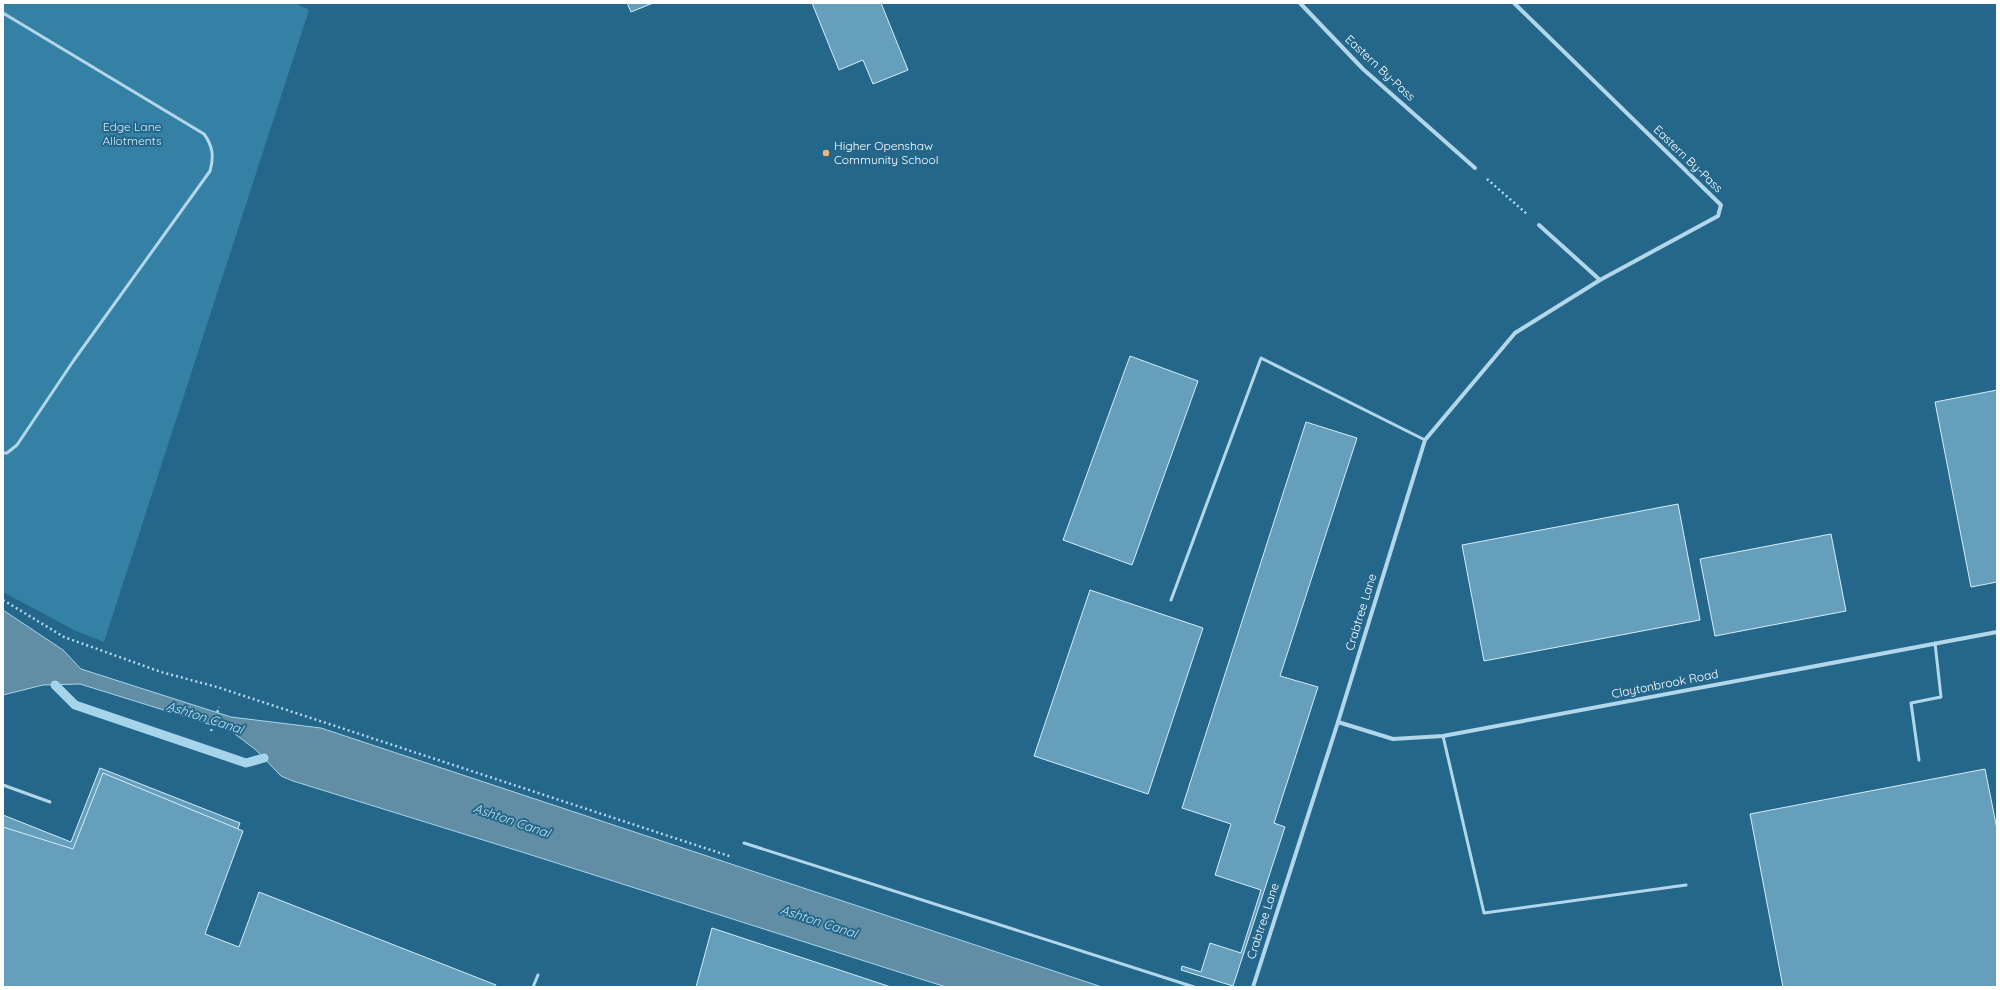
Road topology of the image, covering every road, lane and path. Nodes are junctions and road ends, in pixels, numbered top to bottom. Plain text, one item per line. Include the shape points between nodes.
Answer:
1 (1300, 3) edge
2 (1514, 3) edge
3 (3, 13) edge
4 (1476, 168) joint
5 (1540, 225) joint
6 (1600, 280) junction
7 (1572, 299) joint
8 (1425, 440) junction
9 (3, 453) edge
10 (3, 600) edge
11 (1171, 600) dead end
12 (1997, 632) edge
13 (1935, 643) junction
14 (219, 707) dead end
15 (1338, 722) junction
16 (211, 731) dead end
17 (1443, 736) junction
18 (1919, 760) dead end
19 (3, 785) edge
20 (50, 802) dead end
21 (744, 843) dead end
22 (736, 859) dead end
23 (1686, 885) dead end
24 (538, 975) dead end
25 (533, 987) edge
26 (1194, 987) edge
27 (1253, 987) edge

1 - 4 street, Eastern By-Pass via 1363,69
2 - 6 street, Eastern By-Pass via 1721,205 1718,216
3 - 9 lane via 204,134 210,142 213,160 210,171 74,360 17,445
4 - 5 path
5 - 6 street
6 - 7 street, Eastern By-Pass
7 - 8 street, Crabtree Lane via 1515,334
8 - 11 lane via 1261,358
8 - 15 street, Crabtree Lane
10 - 22 path via 64,637 104,653 217,687
12 - 13 street, Claytonbrook Road
13 - 17 street, Claytonbrook Road
13 - 18 lane via 1941,697 1911,703
14 - 16 path
15 - 17 street, Claytonbrook Road via 1393,739
15 - 27 street, Crabtree Lane
17 - 23 lane via 1484,913
19 - 20 lane
21 - 26 lane
24 - 25 lane

